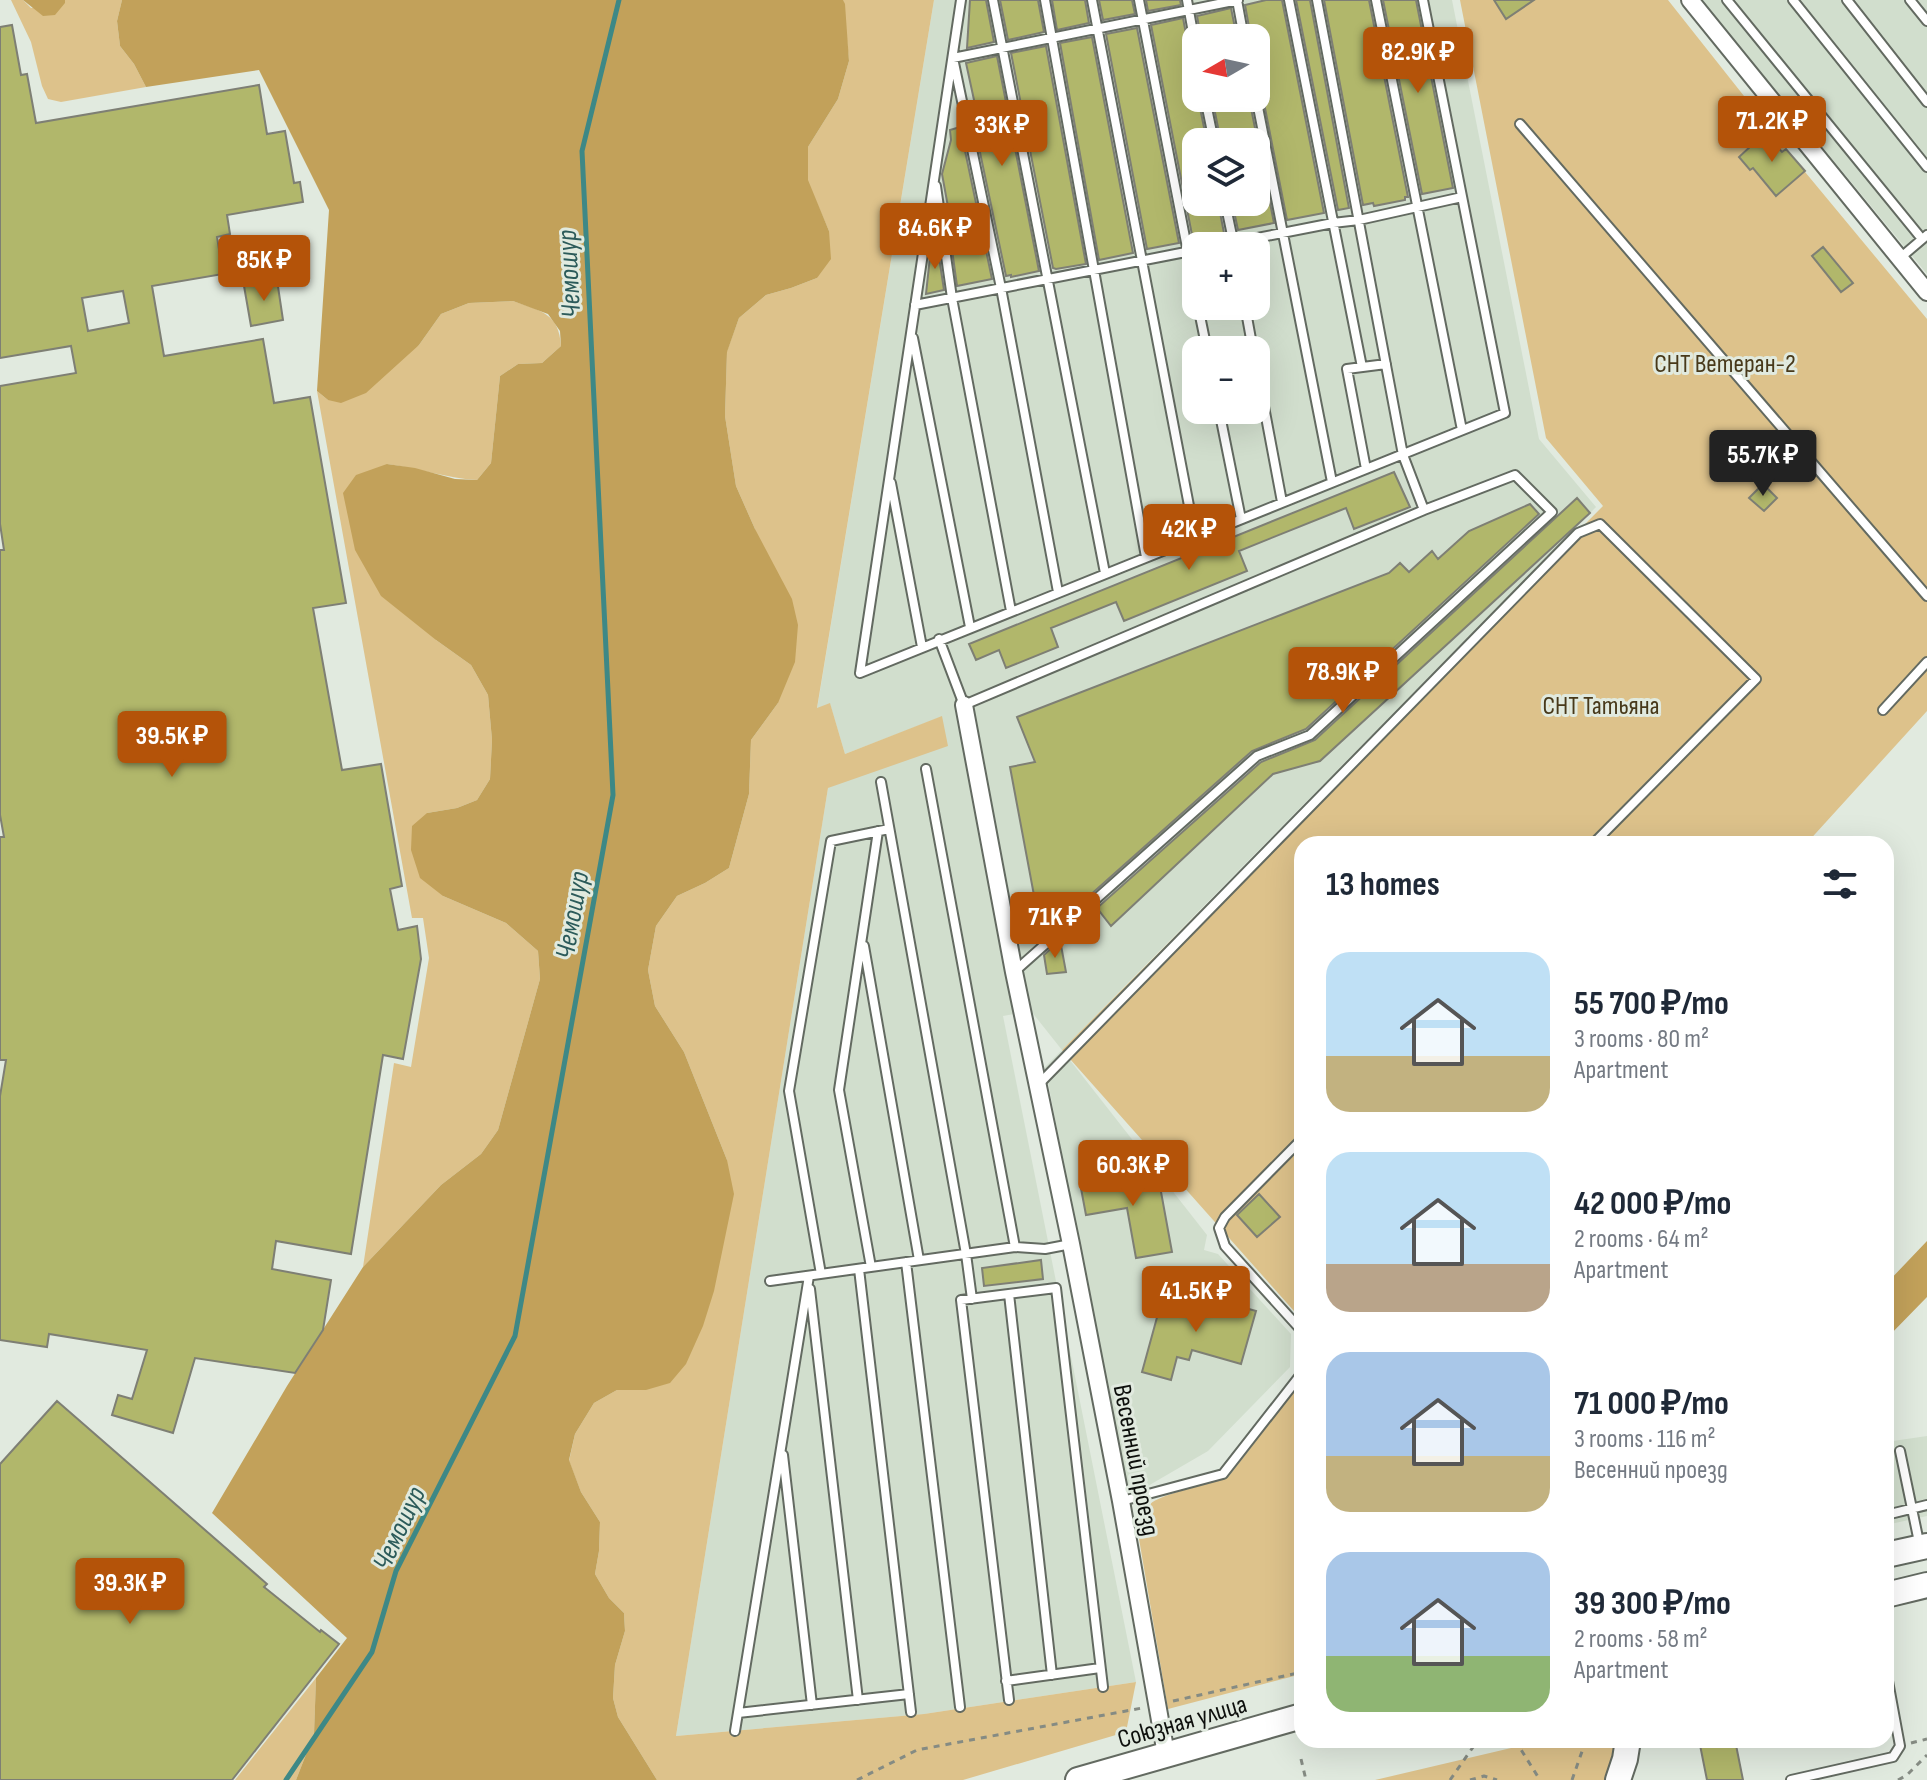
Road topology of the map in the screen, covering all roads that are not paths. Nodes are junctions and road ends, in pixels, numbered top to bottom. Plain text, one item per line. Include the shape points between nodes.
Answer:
1 (961, 0) edge
2 (993, 0) edge
3 (1045, 0) edge
4 (1092, 0) edge
5 (1139, 0) edge
6 (1237, 0) edge
7 (1289, 0) edge
8 (1317, 0) edge
9 (1376, 0) edge
10 (1423, 0) edge
11 (1690, 0) edge
12 (1727, 0) edge
13 (1793, 0) edge
14 (1847, 0) edge
15 (1910, 0) edge
16 (1188, 5) edge
17 (1143, 19) junction
18 (1927, 21) edge
19 (1241, 24) edge
20 (1097, 29) junction
21 (1053, 38) junction
22 (1002, 48) junction
23 (953, 58) junction
24 (1927, 102) edge
25 (1259, 112) edge
26 (1520, 124) dead end
27 (1927, 167) edge
28 (935, 178) junction
29 (1462, 197) junction
30 (1417, 206) junction
31 (1359, 220) junction
32 (1333, 223) junction
33 (1188, 232) edge
34 (1283, 233) junction
35 (1270, 236) edge
36 (1925, 237) edge
37 (1182, 253) edge
38 (1899, 258) junction
39 (1142, 261) junction
40 (1093, 270) junction
41 (1046, 280) junction
42 (1001, 288) junction
43 (1927, 292) edge
44 (952, 298) junction
45 (915, 305) junction
46 (912, 330) junction
47 (1386, 364) junction
48 (1362, 367) junction
49 (1222, 424) edge
50 (1267, 424) edge
51 (1462, 430) junction
52 (1403, 455) junction
53 (1366, 469) junction
54 (890, 477) junction
55 (1332, 482) junction
56 (1282, 502) junction
57 (1424, 510) junction
58 (1241, 519) junction
59 (1195, 537) junction
60 (1146, 557) junction
61 (1105, 573) junction
62 (1058, 592) junction
63 (1927, 596) edge
64 (1011, 611) junction
65 (970, 627) junction
66 (939, 639) junction
67 (922, 647) junction
68 (1927, 662) edge
69 (964, 705) junction
70 (1883, 710) dead end
71 (926, 769) dead end
72 (881, 782) dead end
73 (889, 829) junction
74 (878, 831) junction
75 (1601, 836) edge
76 (862, 936) junction
77 (1014, 972) junction
78 (1037, 1086) junction
79 (1294, 1147) edge
80 (1071, 1244) junction
81 (1015, 1247) junction
82 (966, 1254) junction
83 (919, 1260) junction
84 (906, 1262) junction
85 (871, 1267) junction
86 (859, 1269) junction
87 (821, 1274) junction
88 (809, 1276) junction
89 (770, 1281) dead end
90 (1009, 1294) junction
91 (972, 1299) junction
92 (1294, 1322) edge
93 (1294, 1383) edge
94 (782, 1442) junction
95 (1900, 1451) dead end
96 (1121, 1501) junction
97 (1927, 1505) edge
98 (1912, 1508) junction
99 (1894, 1513) edge
100 (1923, 1547) edge
101 (1894, 1553) edge
102 (1927, 1585) edge
103 (1894, 1593) edge
104 (1100, 1668) junction
105 (1052, 1675) junction
106 (1006, 1681) junction
107 (1103, 1687) dead end
108 (909, 1694) junction
109 (858, 1700) junction
110 (1009, 1700) dead end
111 (812, 1705) junction
112 (960, 1707) dead end
113 (911, 1712) dead end
114 (738, 1713) junction
115 (1894, 1713) edge
116 (1294, 1719) edge
117 (735, 1731) dead end
118 (1627, 1748) edge
119 (1166, 1754) junction
120 (1078, 1780) edge
121 (1618, 1780) edge
122 (1791, 1780) edge

1 - 23 lane
2 - 22 lane
3 - 21 lane
4 - 20 lane
5 - 17 lane
6 - 16 lane
6 - 19 lane
7 - 32 lane
8 - 31 lane
9 - 30 lane
10 - 29 lane
11 - 38 street
12 - 36 lane
13 - 27 lane
14 - 24 lane
15 - 18 lane
16 - 17 lane
17 - 20 lane
17 - 33 lane
20 - 21 lane
20 - 39 lane
21 - 22 lane
21 - 40 lane
22 - 23 lane
22 - 41 lane
23 - 28 lane
23 - 42 lane
25 - 34 lane
26 - 63 lane
28 - 44 lane
28 - 45 lane
29 - 30 lane
29 - 51 lane via 1505,413
30 - 31 lane
30 - 51 lane
31 - 32 lane
31 - 47 lane
32 - 34 lane
32 - 48 lane
34 - 35 lane
34 - 55 lane
36 - 38 lane
37 - 39 lane
38 - 43 street
39 - 40 lane
39 - 59 lane
40 - 41 lane
40 - 60 lane
41 - 42 lane
41 - 61 lane
42 - 44 lane
42 - 62 lane
44 - 45 lane
44 - 64 lane
45 - 46 lane
46 - 54 lane
46 - 65 lane
47 - 48 lane
47 - 52 lane
48 - 53 lane via 1347,369
49 - 58 lane
50 - 56 lane
51 - 52 lane
52 - 53 lane
52 - 57 lane
53 - 55 lane
54 - 67 lane
54 - 67 lane via 860,673
55 - 56 lane
56 - 58 lane
57 - 69 lane
57 - 77 lane via 1515,475 1552,512 1310,735 1257,756
58 - 59 lane
59 - 60 lane
60 - 61 lane
61 - 62 lane
62 - 64 lane
64 - 65 lane
65 - 66 lane
66 - 67 lane
66 - 69 lane
68 - 70 lane
69 - 77 street, Весенний проезд
71 - 81 lane
72 - 73 lane
73 - 74 lane
73 - 82 lane
74 - 76 lane
74 - 87 lane via 831,841 789,1091
75 - 78 lane via 1756,679 1600,524 1578,533
76 - 83 lane
76 - 85 lane via 839,1090
77 - 78 street, Весенний проезд
78 - 80 street, Весенний проезд
79 - 92 lane via 1219,1228 1225,1246
80 - 81 lane
80 - 96 street, Весенний проезд
81 - 82 lane
82 - 83 lane
82 - 91 lane
83 - 84 lane
84 - 85 lane
84 - 112 lane
85 - 86 lane
86 - 87 lane
86 - 108 lane
87 - 88 lane
88 - 89 lane
88 - 94 lane
88 - 109 lane
90 - 91 lane
90 - 104 lane via 1056,1288
90 - 105 lane
91 - 106 lane via 961,1300
93 - 96 lane via 1223,1474
94 - 111 lane
94 - 114 lane
95 - 98 lane
96 - 119 street, Весенний проезд
97 - 98 lane
98 - 99 lane
98 - 100 lane
100 - 101 main road
102 - 103 main road
104 - 105 lane
104 - 107 lane
105 - 106 lane
106 - 110 lane
108 - 109 lane
108 - 113 lane
109 - 111 lane
111 - 114 lane
114 - 117 lane
115 - 122 lane via 1900,1746 1893,1757
116 - 119 main road, Союзная улица
118 - 121 main road
119 - 120 main road, Союзная улица

